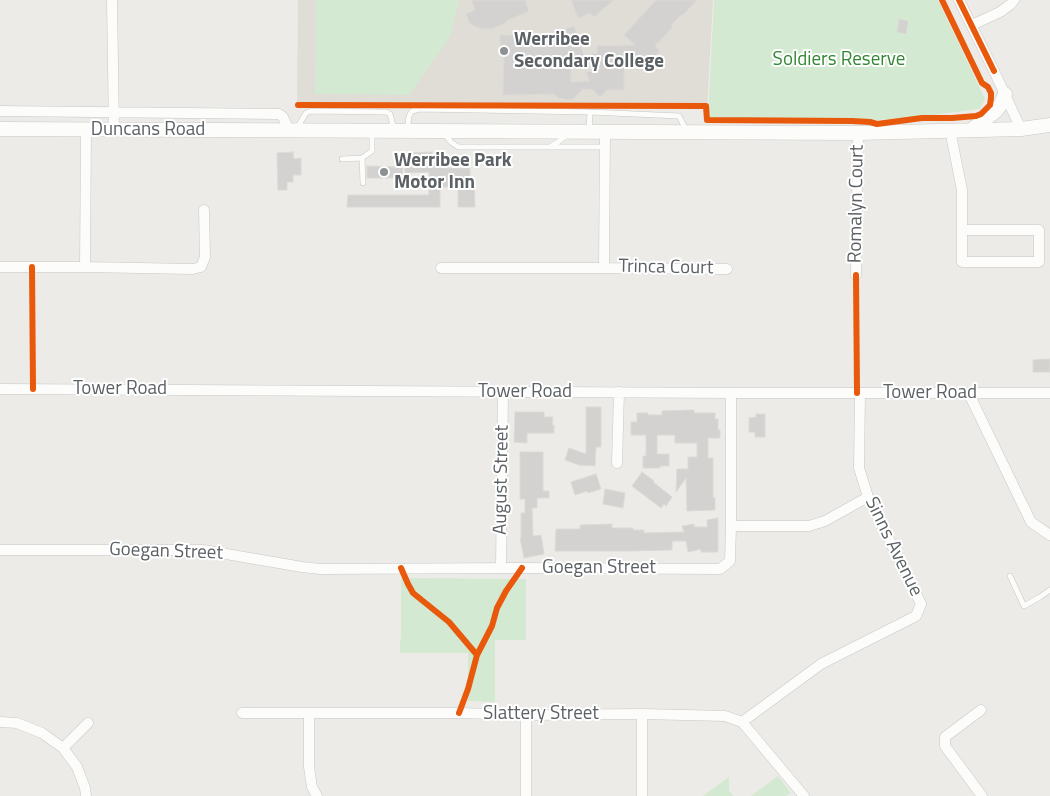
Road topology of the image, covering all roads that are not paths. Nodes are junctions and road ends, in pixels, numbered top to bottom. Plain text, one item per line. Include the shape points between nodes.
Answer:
1 (112, 0) edge
2 (959, 0) edge
3 (1014, 0) edge
4 (972, 25) junction
5 (1005, 94) junction
6 (0, 111) edge
7 (114, 111) junction
8 (590, 112) junction
9 (1050, 125) edge
10 (1021, 128) junction
11 (0, 129) edge
12 (86, 130) junction
13 (114, 130) junction
14 (950, 130) junction
15 (970, 130) junction
16 (292, 131) junction
17 (372, 131) junction
18 (401, 131) junction
19 (442, 131) junction
20 (571, 132) junction
21 (589, 132) junction
22 (605, 132) junction
23 (687, 132) junction
24 (858, 133) junction
25 (545, 147) junction
26 (605, 147) junction
27 (362, 158) junction
28 (342, 159) dead end
29 (363, 183) dead end
30 (204, 210) dead end
31 (962, 230) junction
32 (0, 267) edge
33 (86, 267) junction
34 (441, 268) dead end
35 (604, 268) junction
36 (727, 269) dead end
37 (856, 275) dead end
38 (0, 389) edge
39 (502, 392) junction
40 (619, 392) junction
41 (731, 393) junction
42 (860, 393) junction
43 (1050, 393) edge
44 (968, 394) junction
45 (617, 463) dead end
46 (868, 498) junction
47 (731, 526) junction
48 (1050, 535) edge
49 (0, 550) edge
50 (501, 568) junction
51 (1010, 576) dead end
52 (1050, 590) edge
53 (981, 710) dead end
54 (242, 712) dead end
55 (308, 713) junction
56 (642, 714) junction
57 (526, 715) junction
58 (0, 722) edge
59 (742, 722) junction
60 (88, 723) dead end
61 (64, 748) junction
62 (86, 796) edge
63 (317, 796) edge
64 (526, 796) edge
65 (642, 796) edge
66 (804, 796) edge
67 (982, 796) edge

1 - 7 street
2 - 4 street
3 - 4 street via 1000,12
4 - 5 street
5 - 10 street
5 - 15 main road via 996,111
6 - 7 street
7 - 13 street
7 - 16 street via 279,114
8 - 18 lane via 419,109 412,111
8 - 21 lane
8 - 23 lane via 679,116
9 - 10 main road, Duncans Road
10 - 15 main road, Duncans Road
11 - 12 main road, Duncans Road
12 - 13 main road, Duncans Road
12 - 33 street
13 - 16 main road, Duncans Road
14 - 15 main road, Duncans Road
14 - 24 main road, Duncans Road
14 - 31 street via 962,190
16 - 17 main road, Duncans Road
16 - 18 lane via 311,111 386,112
17 - 18 main road, Duncans Road
17 - 27 lane via 372,151
18 - 19 main road, Duncans Road
19 - 20 main road, Duncans Road
19 - 25 lane via 458,146
20 - 21 main road, Duncans Road
20 - 25 lane
21 - 22 main road, Duncans Road
22 - 23 main road, Duncans Road
22 - 26 street
23 - 24 main road, Duncans Road
24 - 37 street, Romalyn Court
25 - 26 lane
26 - 35 street
27 - 28 lane
27 - 29 lane
30 - 33 street via 205,257 201,266 193,270
31 - 31 street via 962,262 1039,262 1039,230
32 - 33 street
34 - 35 street, Trinca Court
35 - 36 street, Trinca Court
38 - 39 street, Tower Road
39 - 40 street, Tower Road
39 - 50 street, August Street
40 - 41 street, Tower Road
40 - 45 street
41 - 42 street, Tower Road
41 - 47 street, Goegan Street
42 - 44 street, Tower Road
42 - 46 street, Sinns Avenue via 859,468
43 - 44 street, Tower Road
44 - 48 street via 1031,522
46 - 47 street via 809,526
46 - 59 street, Sinns Avenue via 921,604 916,616 821,664
47 - 50 street, Goegan Street via 730,561 720,569
49 - 50 street, Goegan Street via 188,549 321,569
51 - 52 lane via 1024,606
53 - 67 street via 945,737 945,746
54 - 55 street, Slattery Street
55 - 57 street, Slattery Street
55 - 63 street via 309,767
56 - 57 street, Slattery Street
56 - 59 street, Slattery Street via 725,716
56 - 65 street
57 - 64 street
58 - 61 street via 26,726
59 - 66 street
60 - 61 street
61 - 62 street via 77,767

